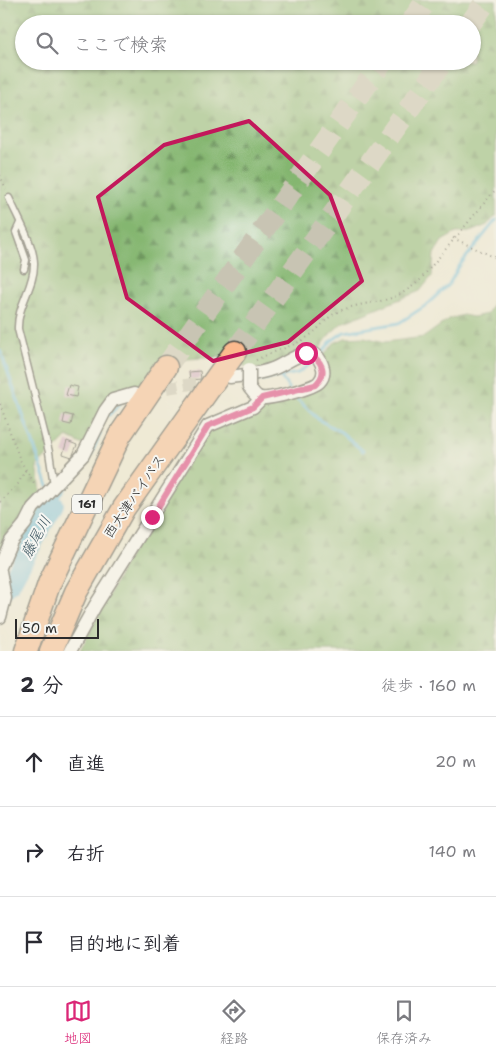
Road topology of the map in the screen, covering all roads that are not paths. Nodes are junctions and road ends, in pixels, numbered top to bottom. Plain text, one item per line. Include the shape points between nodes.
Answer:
1 (9, 198) road end
2 (20, 223) junction
3 (24, 269) dead end
4 (242, 361) joint
5 (166, 367) tunnel mouth
6 (230, 377) tunnel mouth
7 (134, 394) tunnel mouth
8 (262, 398) junction
9 (50, 489) junction
10 (0, 568) edge
11 (0, 572) edge
12 (1, 583) edge
13 (0, 617) edge
14 (26, 651) edge
15 (51, 651) edge
16 (70, 651) edge

1 - 2 lane
2 - 3 lane via 16,232 26,260
2 - 9 lane via 33,254 34,265 17,316 18,329 49,452
4 - 8 street, bridge via 249,387
4 - 15 highway, 西大津バイパス / 161 via 124,508 76,592
5 - 14 highway, 161 via 120,435 49,584
6 - 8 street via 277,368 296,354 306,353 320,361 323,377 315,385
7 - 9 street via 113,400 104,411 83,455
8 - 16 street via 253,407 208,426
9 - 10 street via 11,541
11 - 12 street
12 - 13 street via 5,598

